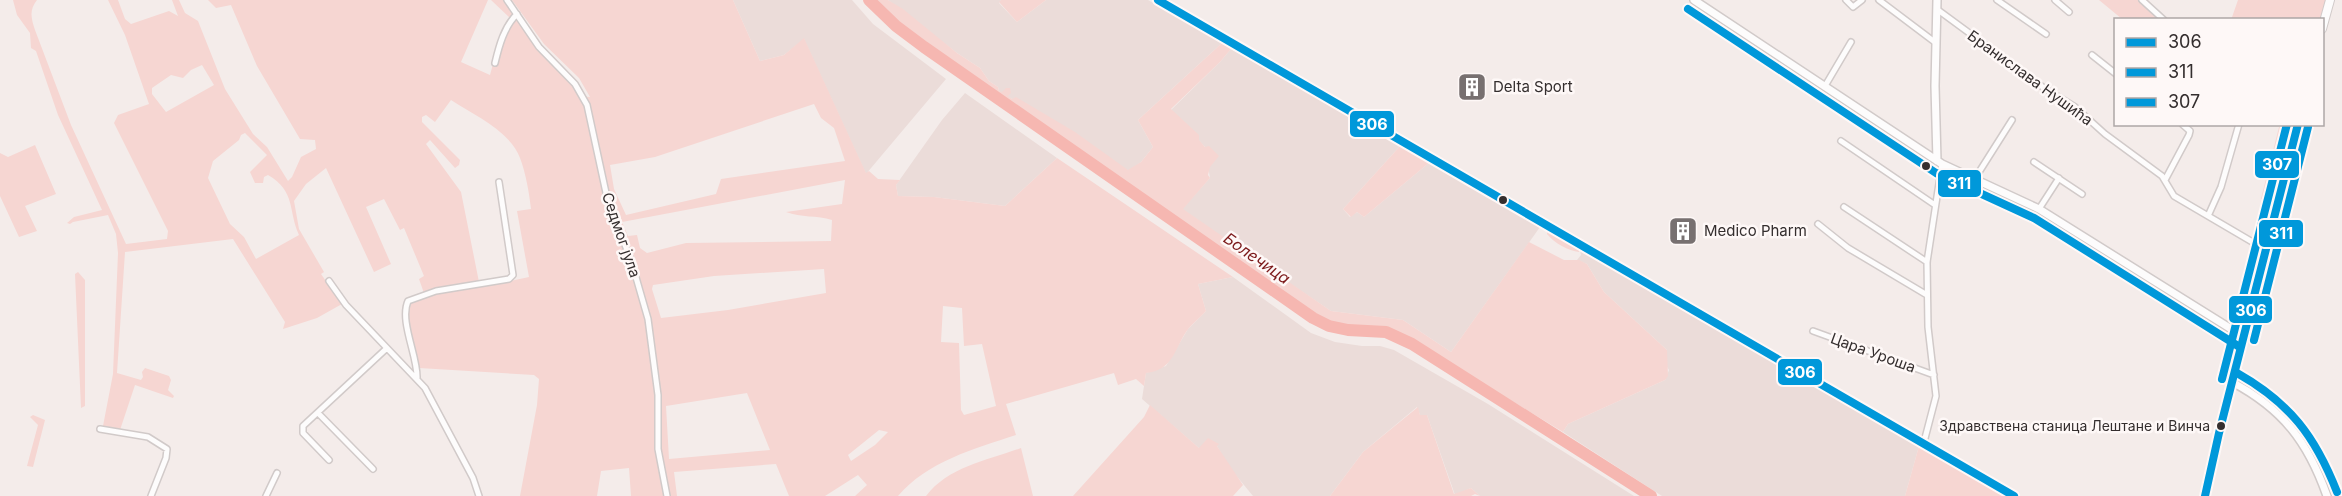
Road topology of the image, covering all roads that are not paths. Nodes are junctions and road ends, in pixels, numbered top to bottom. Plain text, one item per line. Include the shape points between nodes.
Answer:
1 (507, 0) edge
2 (1158, 0) edge
3 (1694, 0) edge
4 (1846, 0) edge
5 (1862, 0) edge
6 (1879, 0) edge
7 (1937, 0) edge
8 (1997, 0) edge
9 (2055, 0) edge
10 (2142, 0) edge
11 (2330, 0) edge
12 (1938, 10) junction
13 (2069, 12) dead end
14 (517, 14) junction
15 (2162, 18) edge
16 (2324, 22) edge
17 (2046, 34) dead end
18 (1851, 42) dead end
19 (1936, 43) junction
20 (2092, 55) dead end
21 (495, 63) dead end
22 (2114, 73) edge
23 (1825, 86) junction
24 (2012, 120) dead end
25 (2184, 126) edge
26 (2238, 126) edge
27 (2297, 126) edge
28 (1840, 141) dead end
29 (2034, 162) dead end
30 (1940, 163) junction
31 (2059, 178) junction
32 (1974, 180) junction
33 (2165, 180) junction
34 (498, 182) dead end
35 (2082, 194) dead end
36 (1935, 205) junction
37 (1844, 207) dead end
38 (2039, 209) junction
39 (2208, 216) junction
40 (1818, 224) dead end
41 (2266, 250) junction
42 (1927, 262) junction
43 (329, 281) dead end
44 (1927, 295) junction
45 (1813, 331) dead end
46 (2244, 337) junction
47 (387, 348) junction
48 (1934, 375) junction
49 (417, 378) junction
50 (2232, 382) junction
51 (318, 413) junction
52 (100, 429) dead end
53 (1924, 442) junction
54 (329, 460) dead end
55 (373, 468) dead end
56 (277, 472) dead end
57 (152, 496) edge
58 (266, 496) edge
59 (479, 496) edge
60 (667, 496) edge
61 (2014, 496) edge
62 (2205, 496) edge
63 (2327, 496) edge

1 - 14 street, Седмог јула
2 - 53 main road
3 - 23 street
4 - 5 street via 1853,7
6 - 19 street
7 - 12 street
8 - 17 street
9 - 13 street
10 - 15 street
11 - 16 main road
12 - 19 street
12 - 33 street, Бранислава Нушића via 2068,102
14 - 21 street via 499,44
14 - 60 street, Седмог јула via 539,47 575,84 587,105 608,202 631,260 648,319 658,395 658,449
18 - 23 street
19 - 30 street
20 - 22 street
23 - 30 street
24 - 32 street
25 - 33 street via 2189,135
26 - 39 street via 2221,187
27 - 41 main road
28 - 36 street
29 - 31 street
30 - 32 street
30 - 36 street
31 - 35 street
31 - 38 street
32 - 38 street
33 - 39 street, Бранислава Нушића via 2174,196
34 - 49 street via 513,275 408,301 409,336
36 - 42 street
37 - 42 street
38 - 46 street
39 - 41 street, Бранислава Нушића
40 - 44 street
41 - 46 main road
42 - 44 street
43 - 47 street
44 - 48 street
45 - 48 street, Цара Уроша
46 - 50 main road
47 - 49 street
47 - 51 street
48 - 53 street via 1935,407
49 - 59 street
50 - 62 main road
50 - 63 street via 2269,405 2297,434 2314,462
51 - 54 street via 302,431
51 - 55 street
52 - 57 street via 148,437 167,448
53 - 61 main road
56 - 58 street

